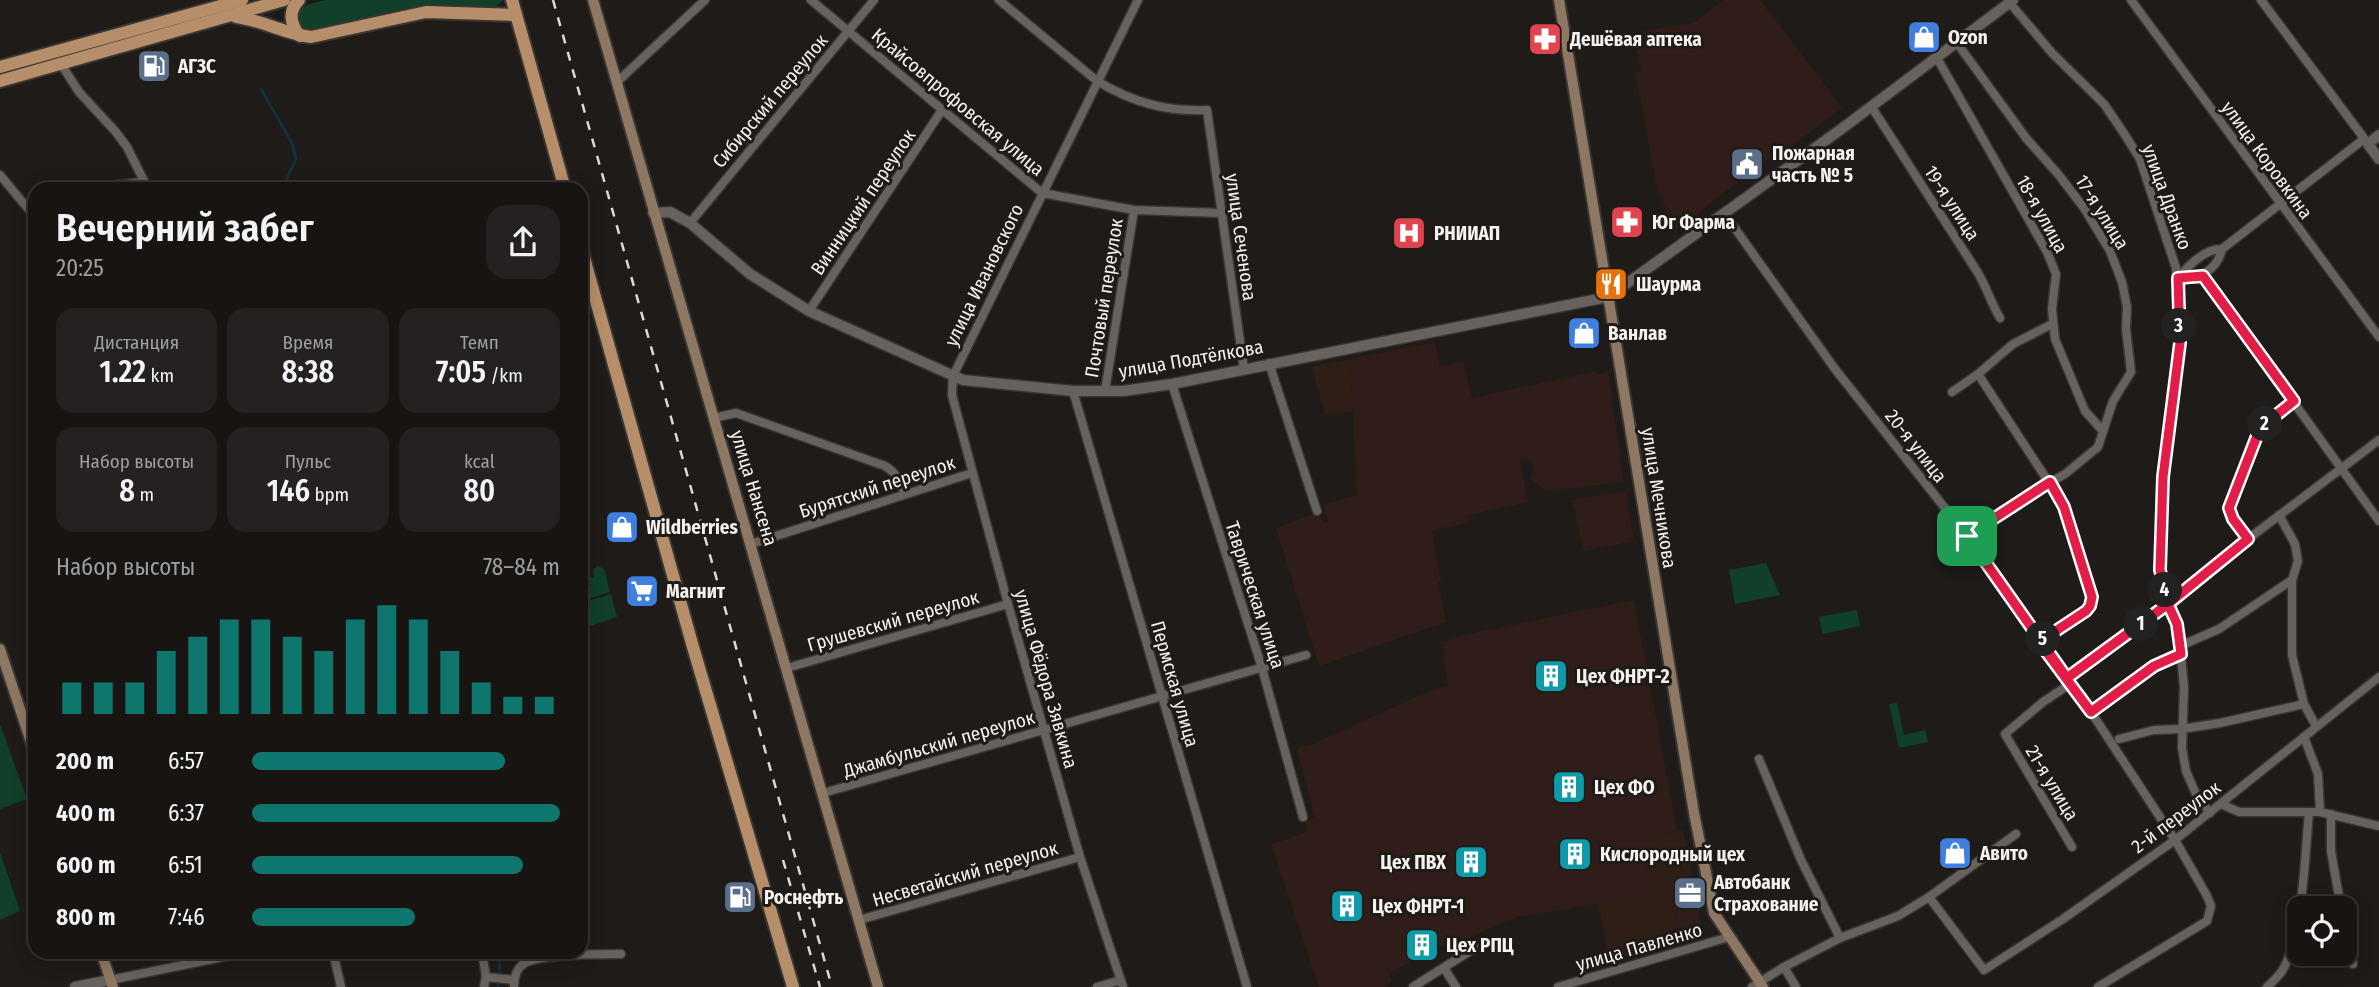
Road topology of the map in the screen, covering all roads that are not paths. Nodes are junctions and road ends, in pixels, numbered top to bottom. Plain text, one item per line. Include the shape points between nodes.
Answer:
1 (284, 0) edge
2 (299, 0) edge
3 (512, 0) edge
4 (593, 0) edge
5 (705, 0) edge
6 (811, 0) edge
7 (874, 0) edge
8 (999, 0) edge
9 (1138, 0) edge
10 (1559, 0) edge
11 (2131, 0) edge
12 (2261, 0) edge
13 (2011, 1) edge
14 (234, 5) edge
15 (516, 15) junction
16 (848, 31) junction
17 (300, 36) junction
18 (1957, 43) junction
19 (1937, 58) junction
20 (61, 64) junction
21 (0, 67) edge
22 (0, 81) edge
23 (1097, 81) junction
24 (617, 82) junction
25 (1871, 106) junction
26 (943, 110) junction
27 (2379, 135) edge
28 (2366, 141) junction
29 (2379, 159) edge
30 (0, 175) edge
31 (144, 182) edge
32 (563, 182) edge
33 (1042, 193) junction
34 (2279, 204) junction
35 (28, 207) edge
36 (1134, 210) junction
37 (653, 213) junction
38 (1222, 213) junction
39 (1724, 213) junction
40 (690, 223) junction
41 (2222, 249) junction
42 (588, 272) edge
43 (2203, 276) junction
44 (2178, 278) junction
45 (1608, 297) junction
46 (809, 311) junction
47 (2000, 318) dead end
48 (2052, 324) junction
49 (2379, 337) edge
50 (1269, 363) junction
51 (1244, 369) junction
52 (1978, 374) junction
53 (953, 376) junction
54 (1172, 384) junction
55 (1073, 391) junction
56 (1105, 391) junction
57 (1952, 392) dead end
58 (2294, 401) junction
59 (713, 418) junction
60 (2102, 430) junction
61 (2379, 440) edge
62 (2342, 468) junction
63 (972, 473) junction
64 (2050, 482) junction
65 (905, 494) junction
66 (1317, 511) dead end
67 (2279, 515) junction
68 (2379, 521) edge
69 (1967, 536) junction
70 (2248, 539) junction
71 (751, 544) junction
72 (2292, 580) junction
73 (1008, 604) junction
74 (2168, 604) junction
75 (2039, 642) junction
76 (0, 649) edge
77 (2180, 650) junction
78 (1306, 655) dead end
79 (787, 668) junction
80 (1262, 668) junction
81 (2379, 677) edge
82 (2068, 681) junction
83 (1163, 697) junction
84 (2304, 704) junction
85 (2091, 712) junction
86 (28, 716) edge
87 (23, 718) junction
88 (2316, 726) junction
89 (2181, 729) junction
90 (1045, 730) junction
91 (28, 733) edge
92 (2304, 737) junction
93 (2119, 739) dead end
94 (1759, 759) dead end
95 (823, 793) junction
96 (2221, 804) junction
97 (2309, 812) junction
98 (2320, 812) junction
99 (2210, 813) junction
100 (2331, 814) junction
101 (1303, 817) dead end
102 (2379, 826) edge
103 (2016, 834) dead end
104 (2175, 840) junction
105 (2072, 847) dead end
106 (1080, 857) junction
107 (2339, 896) edge
108 (1929, 898) junction
109 (859, 920) junction
110 (1729, 937) junction
111 (1840, 938) junction
112 (1481, 944) dead end
113 (621, 954) dead end
114 (588, 956) edge
115 (103, 959) edge
116 (217, 959) edge
117 (335, 959) edge
118 (483, 959) edge
119 (542, 959) edge
120 (1784, 967) junction
121 (1444, 968) junction
122 (486, 977) junction
123 (511, 982) edge
124 (112, 983) edge
125 (1122, 984) edge
126 (1758, 985) edge
127 (75, 987) edge
128 (341, 987) edge
129 (484, 987) edge
130 (793, 987) edge
131 (878, 987) edge
132 (1097, 987) edge
133 (1247, 987) edge
134 (1413, 987) edge
135 (1456, 987) edge
136 (1558, 987) edge
137 (1796, 987) edge
138 (2098, 987) edge
139 (2267, 987) edge

1 - 14 main road
2 - 17 main road via 291,11 291,21
3 - 15 main road
4 - 24 main road, улица Нансена
5 - 24 street
6 - 16 street, Крайсовпрофовская улица
7 - 16 street, Сибирский переулок
8 - 23 street
9 - 23 street, улица Ивановского
10 - 45 main road, улица Мечникова
11 - 34 street, улица Коровкина
12 - 28 street
13 - 18 street
13 - 44 street, улица Дранко via 2052,53 2104,104 2140,159
14 - 17 main road via 252,19
14 - 20 main road
14 - 21 main road
15 - 17 main road via 426,12 324,36
15 - 32 main road
16 - 26 street, Крайсовпрофовская улица
16 - 40 street, Сибирский переулок
18 - 19 street
18 - 60 street, 17-я улица via 2084,208 2116,264 2127,307 2131,372
19 - 25 street
19 - 48 street, 18-я улица via 2047,252 2056,274
20 - 22 main road
20 - 31 street via 127,147
23 - 33 street, улица Ивановского
23 - 38 street, улица Сеченова via 1153,106 1207,110
24 - 37 main road, улица Нансена
25 - 39 street
25 - 47 street, 19-я улица via 1978,273
26 - 33 street, Крайсовпрофовская улица
26 - 46 street, Винницкий переулок
27 - 28 street
28 - 29 street
28 - 34 street
30 - 35 street
33 - 36 street, Крайсовпрофовская улица
33 - 53 street, улица Ивановского
34 - 41 street
34 - 49 street, улица Коровкина
36 - 38 street, Крайсовпрофовская улица
36 - 56 street, Почтовый переулок
37 - 40 street, улица Подтёлкова via 670,212
37 - 59 main road, улица Нансена
38 - 51 street, улица Сеченова
39 - 45 street
39 - 69 street, 20-я улица via 1835,369
40 - 46 street, улица Подтёлкова via 750,274
41 - 43 street via 2213,268
41 - 44 street via 2207,252
42 - 130 main road
43 - 44 street
43 - 58 street
44 - 74 street, улица Дранко via 2180,343 2161,525 2160,570
45 - 50 street, улица Подтёлкова
45 - 110 main road, улица Мечникова via 1694,813 1714,913
46 - 53 street, улица Подтёлкова
48 - 52 street via 2014,344
48 - 60 street, 18-я улица via 2085,411
50 - 51 street, улица Подтёлкова
50 - 66 street
51 - 54 street, улица Подтёлкова
52 - 57 street
52 - 64 street
53 - 55 street, улица Подтёлкова
53 - 63 street, улица Фёдора Зявкина via 952,395
54 - 56 street, улица Подтёлкова
54 - 80 street, Таврическая улица
55 - 56 street, улица Подтёлкова
55 - 83 street, Пермская улица
58 - 62 street
58 - 70 street via 2260,428 2229,508
59 - 65 street via 736,413 885,466 899,479
59 - 71 main road, улица Нансена
60 - 64 street, 17-я улица via 2098,447
61 - 62 street
62 - 67 street
62 - 68 street
63 - 65 street, Бурятский переулок
63 - 73 street, улица Фёдора Зявкина
64 - 69 street, 17-я улица
64 - 75 street via 2064,507 2092,597 2086,611
65 - 71 street, Бурятский переулок
67 - 70 street
67 - 72 street via 2295,544 2298,561
69 - 75 street, 20-я улица
70 - 74 street
71 - 79 main road, улица Нансена
72 - 77 street
72 - 84 street via 2292,655
73 - 79 street, Грушевский переулок
73 - 90 street, улица Фёдора Зявкина
74 - 77 street, улица Дранко via 2177,624
74 - 82 street
75 - 82 street, 20-я улица
76 - 87 main road
77 - 85 street
77 - 89 street, улица Дранко
78 - 80 street, Джамбульский переулок
79 - 95 main road, улица Нансена
80 - 83 street, Джамбульский переулок
80 - 101 street, Таврическая улица
81 - 88 street, 2-й переулок
82 - 85 street, 20-я улица
82 - 105 street, 21-я улица via 2004,734
83 - 90 street, Джамбульский переулок
83 - 133 street, Пермская улица
84 - 88 street
84 - 89 street
85 - 104 street, 20-я улица
86 - 87 street
87 - 91 main road
88 - 92 street, 2-й переулок
89 - 93 street
89 - 99 street, улица Дранко via 2186,771
90 - 95 street, Джамбульский переулок
90 - 106 street, улица Фёдора Зявкина
92 - 96 street, 2-й переулок
92 - 98 street via 2318,774
94 - 111 street
95 - 109 main road, улица Нансена
96 - 97 street via 2239,812
96 - 99 street, 2-й переулок
97 - 98 street
97 - 139 street via 2297,931 2281,974
98 - 100 street
99 - 104 street, 2-й переулок
100 - 102 street
100 - 107 street via 2330,851
103 - 108 street
104 - 108 street, 2-й переулок via 1984,970
104 - 138 street, 20-я улица via 2211,906 2207,921
106 - 109 street, Несветайский переулок
106 - 125 street, улица Фёдора Зявкина
108 - 111 street via 1898,916
109 - 131 main road, улица Нансена
110 - 126 main road, улица Мечникова
110 - 136 street, улица Павленко
111 - 120 street
112 - 121 street
113 - 114 street
115 - 124 main road
116 - 124 street
117 - 128 street
118 - 122 street
119 - 123 street via 527,962
120 - 126 street
120 - 137 street
121 - 134 street
121 - 135 street
122 - 123 street
122 - 129 street
124 - 127 street
125 - 132 street

